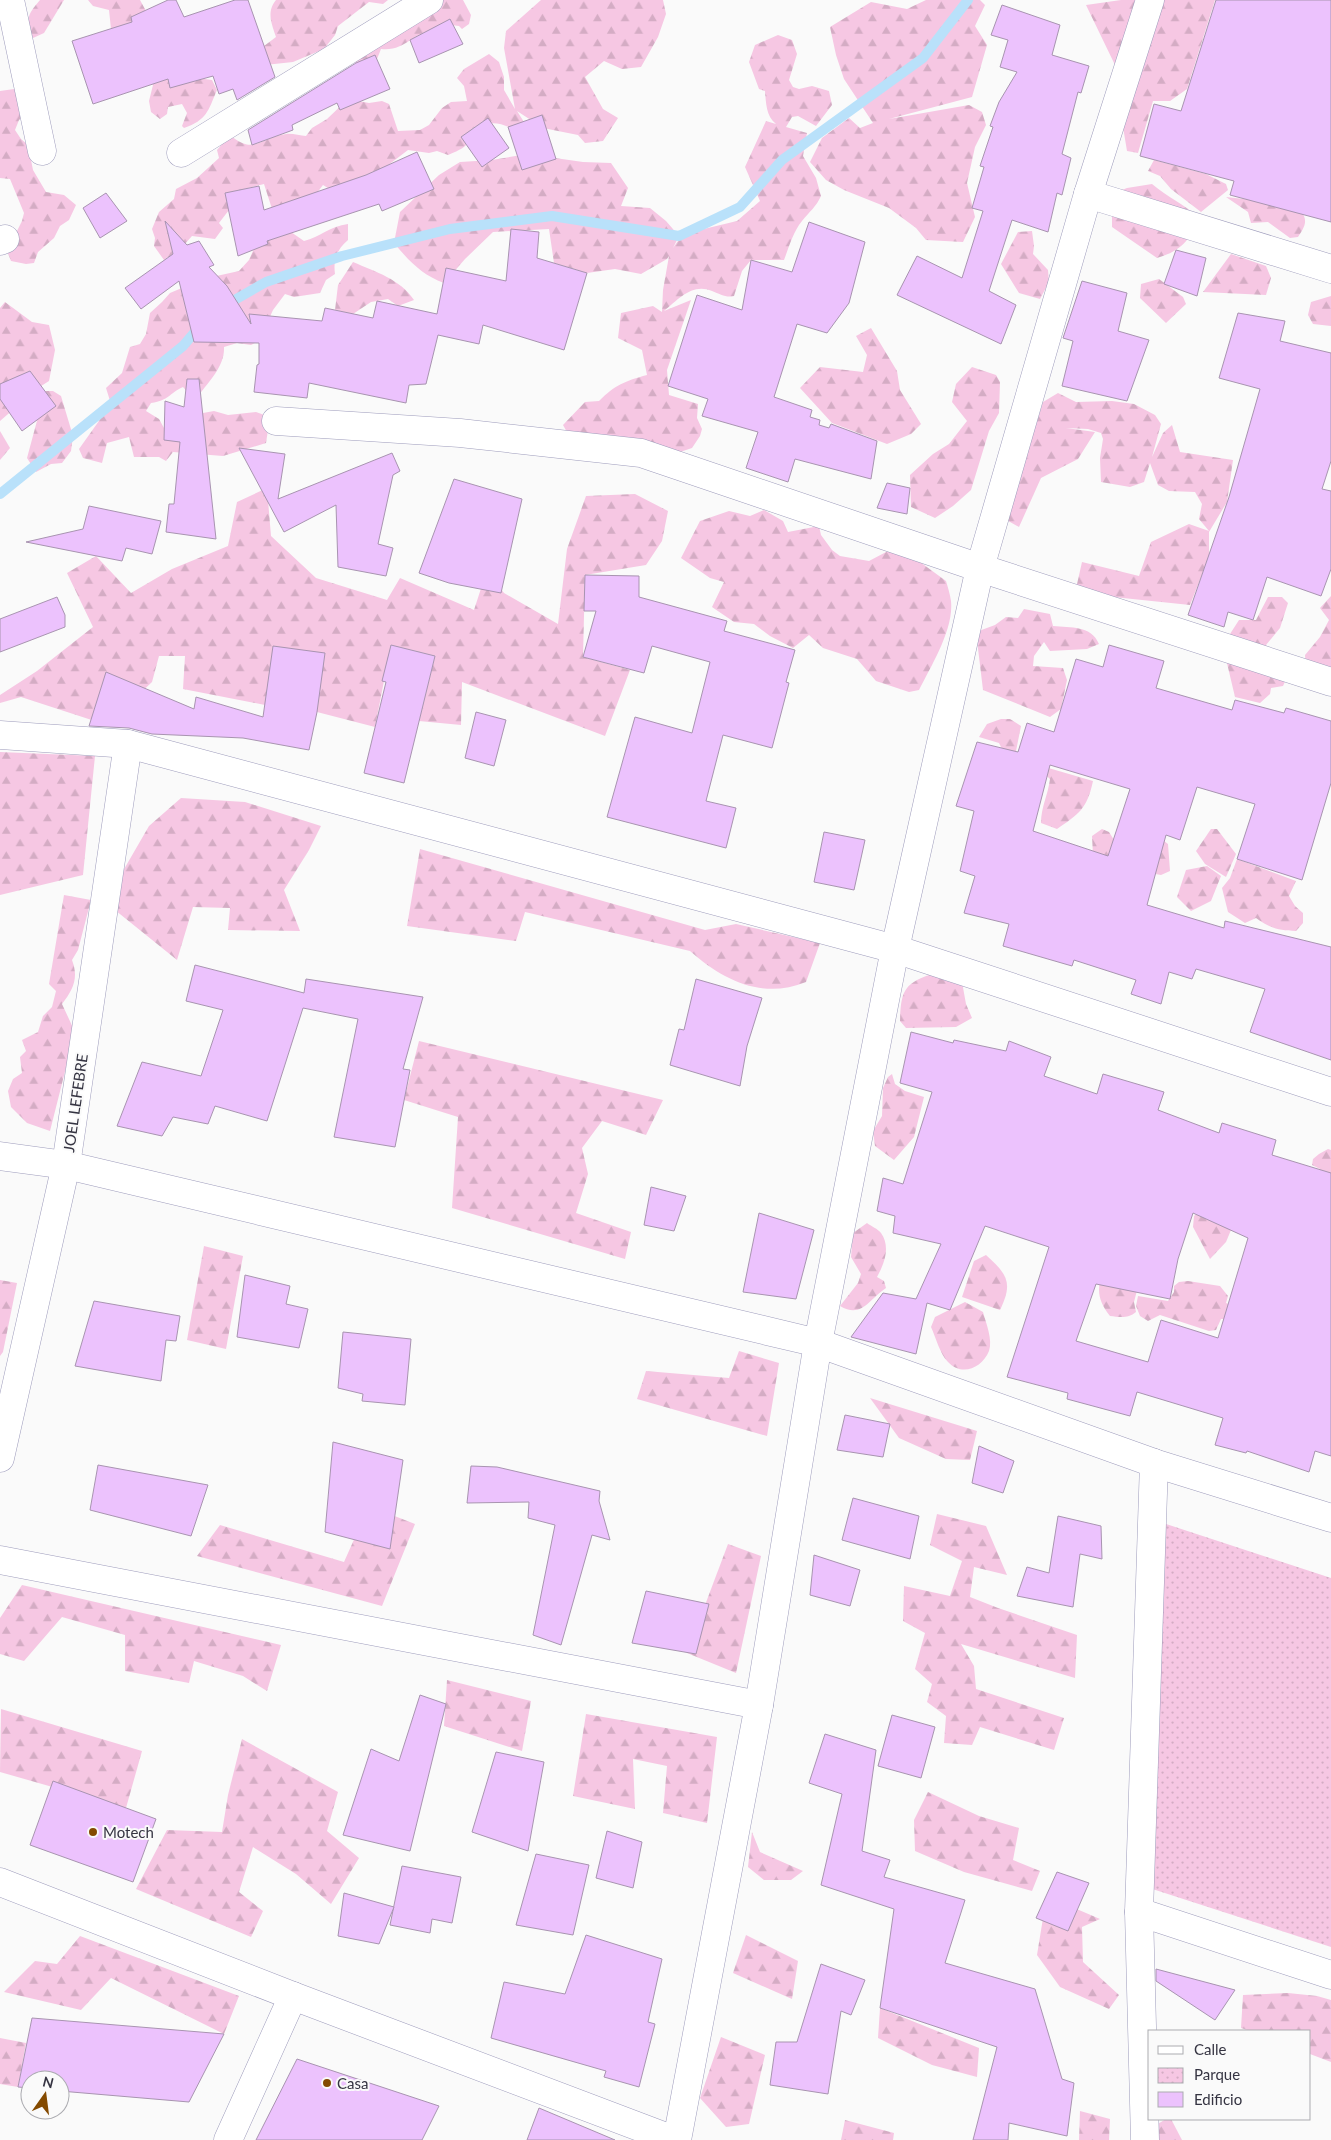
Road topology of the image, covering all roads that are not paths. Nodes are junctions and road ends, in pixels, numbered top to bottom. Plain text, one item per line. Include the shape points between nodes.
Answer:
1 (10, 0) edge
2 (429, 0) edge
3 (1150, 0) edge
4 (42, 150) dead end
5 (180, 153) dead end
6 (1088, 194) junction
7 (1331, 269) edge
8 (276, 421) dead end
9 (980, 568) junction
10 (1331, 682) edge
11 (0, 735) edge
12 (128, 744) junction
13 (895, 949) junction
14 (1331, 1092) edge
15 (0, 1156) edge
16 (66, 1165) junction
17 (818, 1343) junction
18 (0, 1458) edge
19 (1154, 1463) junction
20 (1331, 1518) edge
21 (0, 1560) edge
22 (759, 1706) junction
23 (0, 1882) edge
24 (1139, 1912) junction
25 (1331, 1975) edge
26 (293, 1996) junction
27 (228, 2140) edge
28 (676, 2140) edge
29 (1145, 2140) edge

1 - 4 street
2 - 5 street
3 - 6 street
6 - 7 street
6 - 9 street
8 - 9 street via 460,433 641,454
9 - 10 street
9 - 13 street
11 - 12 street
12 - 13 street
12 - 16 street, JOEL LEFEBRE
13 - 14 street
13 - 17 street
15 - 16 street
16 - 17 street
16 - 18 street, JOEL LEFEBRE
17 - 19 street
17 - 22 street
19 - 20 street
19 - 24 street
21 - 22 street
22 - 28 street
23 - 26 street
24 - 25 street
24 - 29 street
26 - 27 street
26 - 28 street

